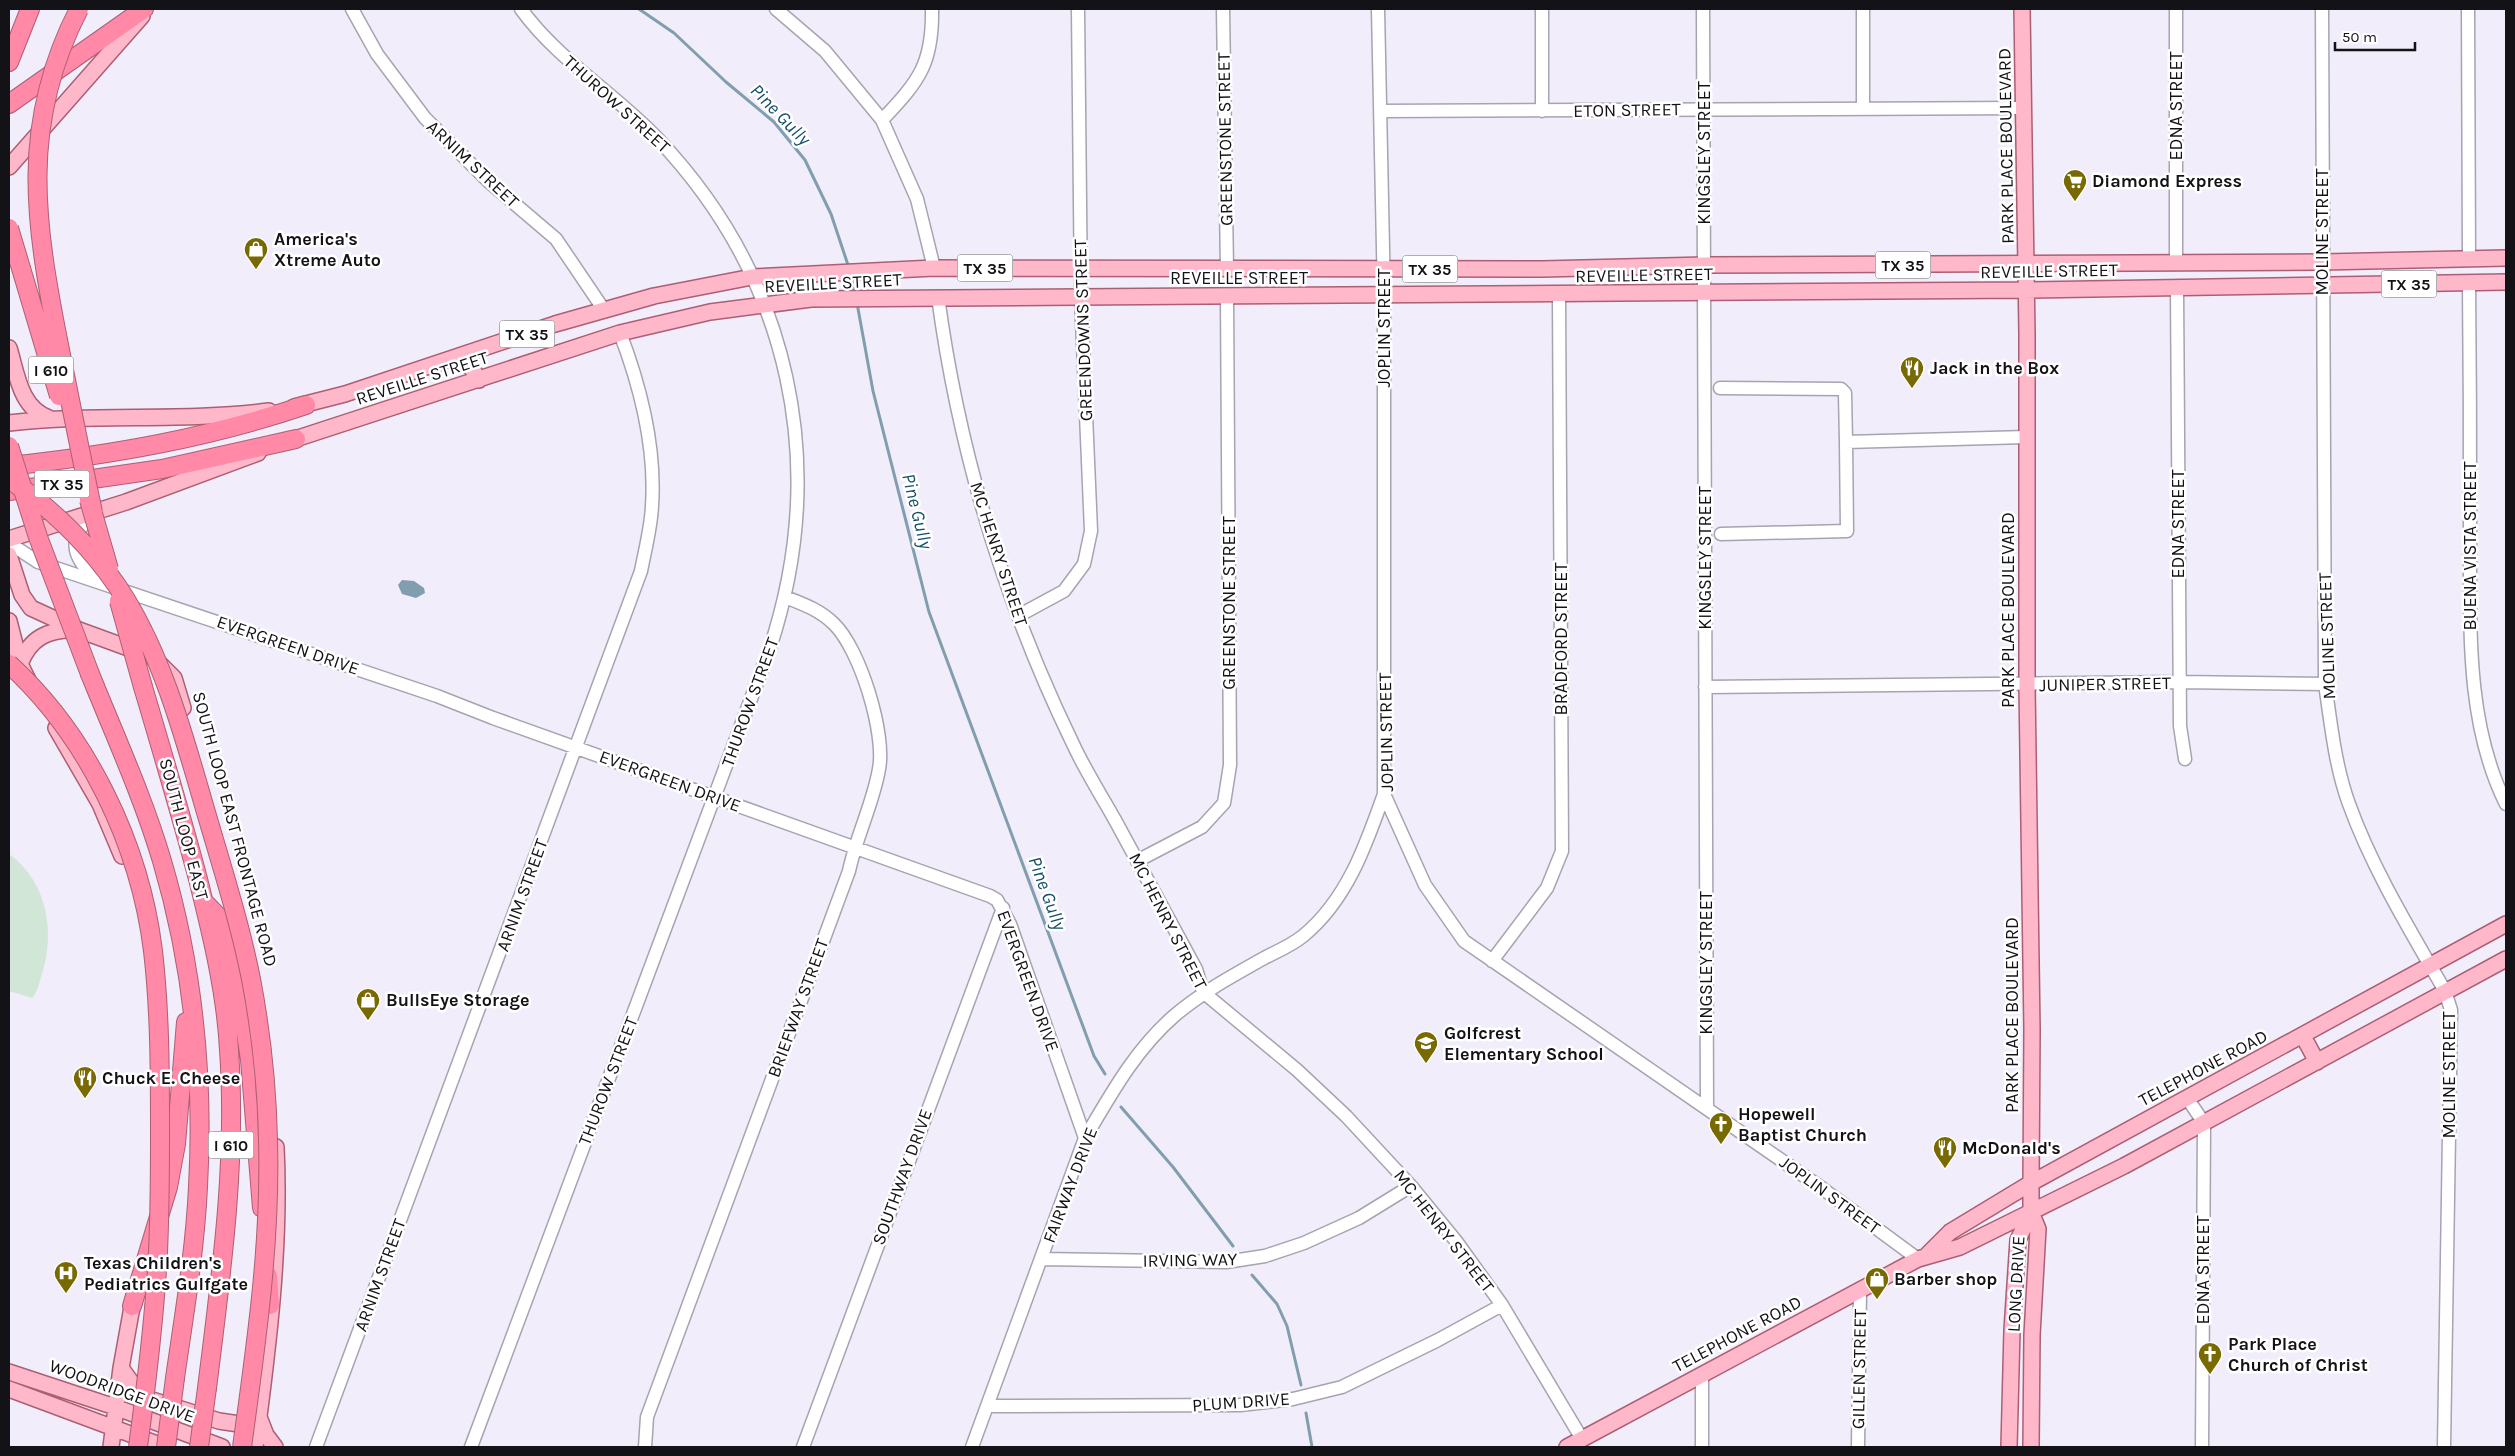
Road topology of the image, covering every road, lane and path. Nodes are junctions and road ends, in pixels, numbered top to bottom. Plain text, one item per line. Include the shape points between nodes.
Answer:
1 (30, 9) edge
2 (79, 9) edge
3 (144, 9) edge
4 (148, 9) edge
5 (352, 9) edge
6 (521, 9) edge
7 (776, 9) edge
8 (932, 9) edge
9 (1078, 9) edge
10 (1223, 9) edge
11 (1378, 9) edge
12 (1542, 9) edge
13 (1703, 9) edge
14 (1863, 9) edge
15 (2022, 9) edge
16 (2176, 9) edge
17 (2322, 9) edge
18 (2468, 9) edge
19 (9, 62) edge
20 (9, 104) edge
21 (2023, 108) junction
22 (1704, 109) junction
23 (1863, 109) junction
24 (1382, 111) junction
25 (1542, 111) junction
26 (882, 120) junction
27 (9, 167) edge
28 (9, 228) edge
29 (2506, 258) edge
30 (2469, 259) junction
31 (2323, 262) junction
32 (2176, 263) junction
33 (1705, 265) junction
34 (2026, 265) junction
35 (934, 268) junction
36 (1080, 269) junction
37 (1383, 269) junction
38 (1227, 270) junction
39 (752, 277) junction
40 (2506, 282) edge
41 (2469, 283) junction
42 (2323, 285) junction
43 (2177, 288) junction
44 (2026, 290) junction
45 (1705, 293) junction
46 (1559, 295) junction
47 (1384, 296) junction
48 (1227, 297) junction
49 (938, 298) junction
50 (1080, 298) junction
51 (764, 304) junction
52 (604, 310) junction
53 (620, 333) junction
54 (9, 348) edge
55 (464, 356) junction
56 (479, 380) junction
57 (1720, 388) dead end
58 (306, 406) junction
59 (48, 418) junction
60 (9, 423) edge
61 (2026, 437) junction
62 (296, 439) junction
63 (1846, 442) junction
64 (9, 446) edge
65 (9, 466) edge
66 (9, 479) edge
67 (9, 491) edge
68 (97, 511) junction
69 (1721, 534) dead end
70 (9, 539) edge
71 (9, 543) edge
72 (9, 555) edge
73 (101, 582) junction
74 (785, 597) junction
75 (1018, 616) junction
76 (9, 621) edge
77 (79, 630) junction
78 (14, 664) edge
79 (2180, 682) junction
80 (2325, 684) junction
81 (2026, 685) junction
82 (1705, 687) junction
83 (577, 747) junction
84 (2185, 759) dead end
85 (1384, 794) junction
86 (715, 798) junction
87 (2506, 804) edge
88 (854, 846) junction
89 (1138, 862) junction
90 (204, 903) junction
91 (1002, 908) junction
92 (2506, 924) edge
93 (2506, 959) edge
94 (1492, 961) junction
95 (2430, 965) junction
96 (189, 987) junction
97 (2445, 991) junction
98 (1203, 992) junction
99 (2303, 1036) junction
100 (2317, 1062) junction
101 (2187, 1098) junction
102 (1707, 1108) junction
103 (2204, 1124) junction
104 (1085, 1138) junction
105 (2031, 1183) junction
106 (1411, 1186) junction
107 (2031, 1212) junction
108 (1922, 1258) junction
109 (1042, 1259) junction
110 (1860, 1290) junction
111 (1502, 1305) junction
112 (132, 1306) junction
113 (270, 1306) junction
114 (121, 1368) junction
115 (9, 1372) edge
116 (1702, 1374) junction
117 (9, 1389) edge
118 (2009, 1394) junction
119 (2032, 1395) junction
120 (988, 1406) junction
121 (115, 1407) junction
122 (259, 1417) junction
123 (113, 1427) junction
124 (1582, 1439) junction
125 (111, 1447) edge
126 (138, 1447) edge
127 (166, 1447) edge
128 (199, 1447) edge
129 (222, 1447) edge
130 (242, 1447) edge
131 (255, 1447) edge
132 (275, 1447) edge
133 (316, 1447) edge
134 (471, 1447) edge
135 (645, 1447) edge
136 (803, 1447) edge
137 (972, 1447) edge
138 (1567, 1447) edge
139 (1702, 1447) edge
140 (1858, 1447) edge
141 (2009, 1447) edge
142 (2031, 1447) edge
143 (2202, 1447) edge
144 (2444, 1447) edge

1 - 19 highway
2 - 68 highway, bridge via 58,57 46,98 38,141 37,207 45,273
3 - 20 highway
4 - 27 main road
5 - 52 street, ARNIM STREET via 377,54 424,118 488,181 556,239
6 - 39 street, THUROW STREET via 548,41 643,124 692,177 733,237
7 - 26 street via 825,51
8 - 26 street via 932,43 925,66 912,89
9 - 36 street, GREENDOWNS STREET
10 - 38 street, GREENSTONE STREET
11 - 24 street, JOPLIN STREET
12 - 25 street
13 - 22 street, KINGSLEY STREET
14 - 23 street
15 - 21 main road, PARK PLACE BOULEVARD
16 - 32 street, EDNA STREET
17 - 31 street, MOLINE STREET
18 - 30 street
21 - 23 street, ETON STREET
21 - 34 main road, PARK PLACE BOULEVARD
22 - 23 street, ETON STREET
22 - 25 street, ETON STREET
22 - 33 street, KINGSLEY STREET
24 - 25 street, ETON STREET
24 - 37 street, JOPLIN STREET
26 - 35 street via 917,199
28 - 68 highway, SOUTH LOOP EAST / I 610, bridge
29 - 30 main road, REVEILLE STREET / TX 35
30 - 31 main road, REVEILLE STREET / TX 35
31 - 32 main road, REVEILLE STREET / TX 35
31 - 42 street, MOLINE STREET
32 - 34 main road, REVEILLE STREET / TX 35
33 - 34 main road, REVEILLE STREET / TX 35
33 - 37 main road, REVEILLE STREET / TX 35
33 - 45 street, KINGSLEY STREET
34 - 44 main road, PARK PLACE BOULEVARD
35 - 36 main road, REVEILLE STREET / TX 35
35 - 39 main road, REVEILLE STREET / TX 35
36 - 38 main road, REVEILLE STREET / TX 35
36 - 50 street, GREENDOWNS STREET
37 - 38 main road, REVEILLE STREET / TX 35
37 - 47 street, JOPLIN STREET
39 - 51 street, THUROW STREET
39 - 52 main road, REVEILLE STREET / TX 35 via 654,296
40 - 41 main road, REVEILLE STREET / TX 35
41 - 42 main road, REVEILLE STREET / TX 35
41 - 87 street, BUENA VISTA STREET via 2471,651 2478,717 2488,757
42 - 43 main road, REVEILLE STREET / TX 35
42 - 80 street, MOLINE STREET
43 - 44 main road, REVEILLE STREET / TX 35
43 - 79 street, EDNA STREET
44 - 45 main road, REVEILLE STREET / TX 35
44 - 61 main road, PARK PLACE BOULEVARD
45 - 46 main road, REVEILLE STREET / TX 35
45 - 82 street, KINGSLEY STREET
46 - 47 main road, REVEILLE STREET / TX 35
46 - 94 street, BRADFORD STREET via 1562,851 1547,888
47 - 48 main road, REVEILLE STREET / TX 35
47 - 85 street, JOPLIN STREET
48 - 50 main road, REVEILLE STREET / TX 35
48 - 89 street, GREENSTONE STREET via 1228,775 1224,803 1202,827
49 - 50 main road, REVEILLE STREET / TX 35
49 - 51 main road, REVEILLE STREET / TX 35
49 - 75 street, MC HENRY STREET via 972,471
50 - 75 street, GREENDOWNS STREET via 1091,531 1084,564 1064,591
51 - 53 main road, REVEILLE STREET / TX 35
51 - 74 street, THUROW STREET via 785,370 798,460 797,523
52 - 55 main road, REVEILLE STREET / TX 35
53 - 56 main road, REVEILLE STREET / TX 35
53 - 83 street, ARNIM STREET via 636,376 651,447 652,506 641,571
54 - 59 main road via 28,404
55 - 56 main road
55 - 58 main road, REVEILLE STREET / TX 35
56 - 62 main road, REVEILLE STREET / TX 35
57 - 63 street via 1841,389 1845,393
58 - 59 main road, REVEILLE STREET via 203,417
58 - 65 highway, TX 35, bridge via 212,434 114,453
59 - 60 main road, REVEILLE STREET
61 - 63 street
61 - 81 main road, PARK PLACE BOULEVARD
62 - 67 highway, TX 35, bridge via 116,477
62 - 68 main road, REVEILLE STREET
63 - 69 street via 1847,531
64 - 96 highway, SOUTH LOOP EAST / I 610, bridge via 38,537 142,801 162,861 177,918
66 - 130 highway, bridge via 73,531 108,573 136,617 172,705 240,934 258,1024 268,1141 264,1269
68 - 70 main road, REVEILLE STREET
68 - 73 street, EVERGREEN DRIVE via 79,528 75,551 80,562
68 - 90 highway, SOUTH LOOP EAST / I 610, bridge
71 - 73 street, EVERGREEN DRIVE via 38,562
72 - 77 main road, SOUTH LOOP EAST FRONTAGE ROAD via 22,596 31,608
73 - 83 street, EVERGREEN DRIVE
74 - 86 street, THUROW STREET via 770,648
74 - 88 street, BRIEFWAY STREET via 821,613 844,634 853,650 879,727 879,770
75 - 89 street, MC HENRY STREET via 1073,744
76 - 78 main road
77 - 78 main road via 58,629 40,636
77 - 113 main road, SOUTH LOOP EAST FRONTAGE ROAD via 153,657 174,678 240,905 264,1013 273,1085 278,1206
78 - 112 main road via 100,804 119,846 148,937 159,989 165,1054 161,1151 157,1188
78 - 126 highway, bridge via 80,750 116,816 132,859 151,943 160,1071 157,1269
79 - 80 street, JUNIPER STREET
79 - 81 street, JUNIPER STREET
79 - 84 street, EDNA STREET via 2180,726
80 - 95 street, MOLINE STREET via 2336,760 2348,803 2364,842
81 - 82 street, JUNIPER STREET
81 - 105 main road, PARK PLACE BOULEVARD via 2032,1030
82 - 102 street, KINGSLEY STREET
83 - 86 street, EVERGREEN DRIVE
83 - 133 street, ARNIM STREET
85 - 94 street, JOPLIN STREET via 1425,885 1464,941
85 - 98 street, FAIRWAY DRIVE via 1362,856 1333,904 1302,937
86 - 88 street, EVERGREEN DRIVE
86 - 134 street, THUROW STREET
88 - 91 street, EVERGREEN DRIVE via 990,896
88 - 135 street, BRIEFWAY STREET via 849,871 647,1417
89 - 98 street, MC HENRY STREET via 1196,969
90 - 113 highway via 227,926 235,959 250,1060
90 - 128 highway, SOUTH LOOP EAST / I 610, bridge via 225,1010 232,1136 227,1225
91 - 104 street, EVERGREEN DRIVE
91 - 136 street, SOUTHWAY DRIVE
92 - 95 main road, TELEPHONE ROAD
93 - 97 main road, TELEPHONE ROAD
94 - 102 street, JOPLIN STREET
95 - 97 street, MOLINE STREET
95 - 99 main road, TELEPHONE ROAD
96 - 112 highway via 176,1144 166,1197
96 - 127 highway, SOUTH LOOP EAST / I 610, bridge via 196,1045 200,1138 195,1228
97 - 100 main road, TELEPHONE ROAD
97 - 144 street, MOLINE STREET via 2451,1010
98 - 104 street, FAIRWAY DRIVE via 1141,1048
98 - 106 street, MC HENRY STREET via 1297,1070 1346,1116
99 - 100 main road
99 - 101 main road, TELEPHONE ROAD
100 - 103 main road, TELEPHONE ROAD
101 - 103 street
101 - 105 main road, TELEPHONE ROAD
102 - 108 street, JOPLIN STREET
103 - 107 main road, TELEPHONE ROAD
103 - 143 street, EDNA STREET
104 - 109 street, FAIRWAY DRIVE
105 - 107 main road, PARK PLACE BOULEVARD
105 - 108 main road, TELEPHONE ROAD via 1950,1232
106 - 109 street, IRVING WAY via 1359,1218 1304,1243 1265,1256 1226,1262
106 - 111 street, MC HENRY STREET
107 - 108 main road, TELEPHONE ROAD via 1960,1247
107 - 118 main road, LONG DRIVE via 2018,1240
107 - 119 main road, LONG DRIVE via 2038,1229
108 - 110 main road, TELEPHONE ROAD
109 - 120 street, FAIRWAY DRIVE
110 - 116 main road, TELEPHONE ROAD
110 - 140 street, GILLEN STREET
111 - 120 street, PLUM DRIVE via 1342,1387 1294,1399 1240,1405
111 - 124 street, MC HENRY STREET
112 - 114 main road
113 - 122 main road, SOUTH LOOP EAST FRONTAGE ROAD
114 - 121 main road
114 - 122 main road via 134,1386 150,1398 219,1421 239,1424
115 - 121 main road, WOODRIDGE DRIVE
116 - 124 main road, TELEPHONE ROAD
116 - 139 street
117 - 123 main road, WOODRIDGE DRIVE
118 - 119 main road
118 - 141 main road, LONG DRIVE
119 - 142 main road, LONG DRIVE
120 - 137 street, FAIRWAY DRIVE
121 - 123 main road
121 - 129 main road, WOODRIDGE DRIVE
122 - 131 main road, SOUTH LOOP EAST FRONTAGE ROAD
122 - 132 main road
123 - 125 main road
123 - 127 main road, WOODRIDGE DRIVE
124 - 138 main road, TELEPHONE ROAD

